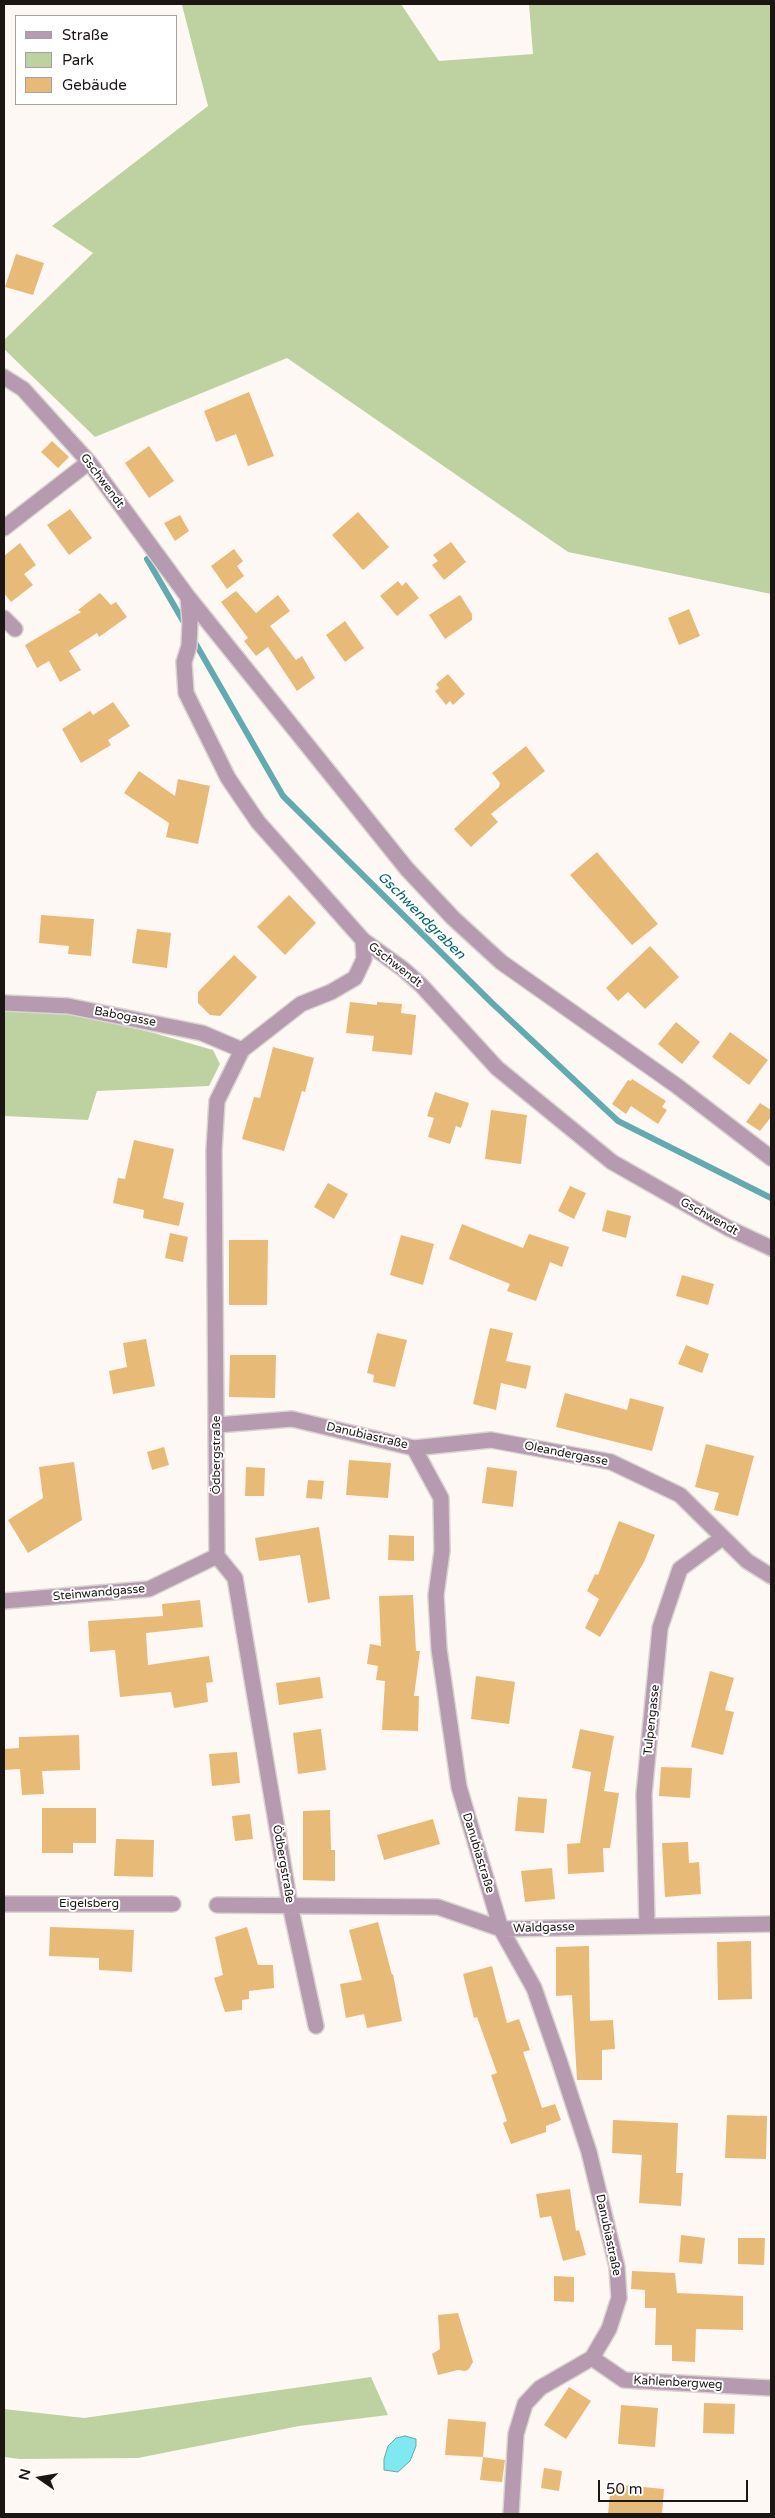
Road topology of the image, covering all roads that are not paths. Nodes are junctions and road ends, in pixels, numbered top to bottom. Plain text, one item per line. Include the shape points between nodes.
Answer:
1 (4, 377) edge
2 (90, 462) junction
3 (4, 528) edge
4 (188, 597) junction
5 (363, 940) junction
6 (4, 1003) edge
7 (242, 1050) junction
8 (771, 1158) edge
9 (771, 1248) edge
10 (217, 1425) junction
11 (414, 1448) junction
12 (722, 1538) junction
13 (217, 1556) junction
14 (771, 1576) edge
15 (4, 1601) edge
16 (4, 1904) edge
17 (174, 1904) dead end
18 (217, 1905) dead end
19 (290, 1905) junction
20 (771, 1924) edge
21 (648, 1925) junction
22 (501, 1929) junction
23 (316, 2026) dead end
24 (592, 2358) junction
25 (771, 2388) edge
26 (512, 2514) edge

1 - 2 street, Gschwendt via 23,389
2 - 3 street
2 - 4 street, Gschwendt
4 - 5 street, Gschwendt via 189,646 184,662 186,694 228,778 258,822
4 - 8 street, Gschwendt via 407,869 477,942
5 - 7 street, Ödbergstraße via 364,959 355,978 301,1004
5 - 9 street, Gschwendt via 421,985 497,1068 612,1162 728,1228
6 - 7 street, Babogasse via 68,1006 202,1033
7 - 10 street, Ödbergstraße via 217,1101 214,1150
10 - 11 street, Danubiastraße via 292,1419
10 - 13 street, Ödbergstraße
11 - 12 street, Oleandergasse via 491,1440 611,1462 680,1495
11 - 22 street, Danubiastraße via 442,1498 442,1551 436,1595 439,1649 459,1787
12 - 14 street, Oleandergasse via 747,1561
12 - 21 street, Tulpengasse via 680,1569 660,1628 644,1794
13 - 15 street, Steinwandgasse via 149,1589
13 - 19 street, Ödbergstraße via 235,1578
16 - 17 street, Eigelsberg
18 - 19 street
19 - 22 street, Waldgasse via 438,1907
19 - 23 street, Ödbergstraße
20 - 21 street, Waldgasse
21 - 22 street, Waldgasse
22 - 24 street, Danubiastraße via 534,1988 550,2033 588,2152 617,2267 619,2298 610,2329
24 - 25 street, Kahlenbergweg via 624,2380
24 - 26 street, Danubiastraße via 540,2388 525,2404 516,2434

